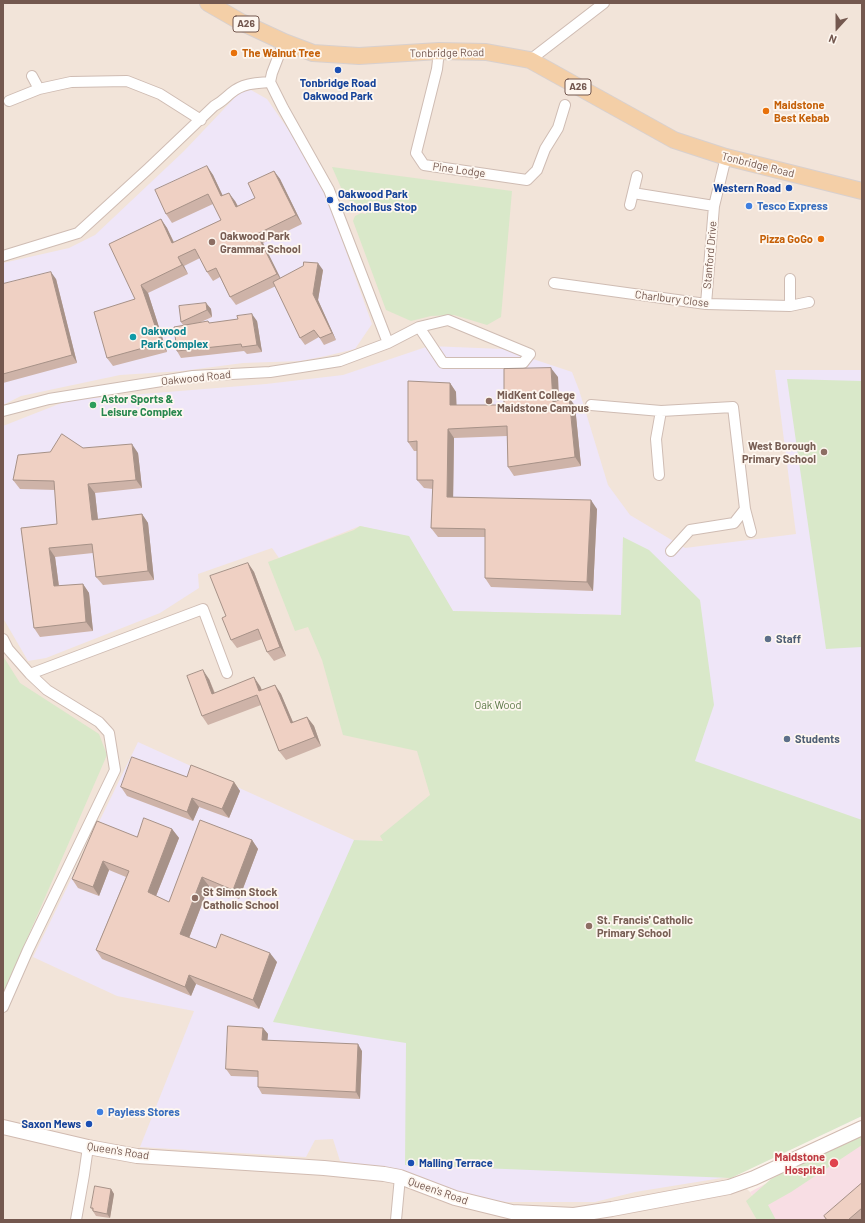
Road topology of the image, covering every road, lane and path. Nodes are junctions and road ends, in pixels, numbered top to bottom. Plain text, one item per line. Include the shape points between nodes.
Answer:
1 (208, 3) edge
2 (604, 3) edge
3 (284, 42) junction
4 (439, 51) junction
5 (530, 60) junction
6 (32, 76) dead end
7 (270, 82) junction
8 (39, 88) junction
9 (10, 101) dead end
10 (565, 106) dead end
11 (201, 120) junction
12 (726, 157) junction
13 (637, 176) dead end
14 (862, 191) edge
15 (633, 193) junction
16 (630, 205) dead end
17 (714, 206) junction
18 (3, 256) edge
19 (790, 279) dead end
20 (554, 283) dead end
21 (809, 302) dead end
22 (706, 304) junction
23 (790, 306) junction
24 (419, 327) junction
25 (388, 343) junction
26 (591, 405) dead end
27 (3, 411) edge
28 (661, 411) junction
29 (659, 475) dead end
30 (745, 509) junction
31 (751, 532) dead end
32 (671, 551) dead end
33 (3, 639) edge
34 (227, 673) dead end
35 (30, 674) junction
36 (3, 1007) edge
37 (3, 1127) edge
38 (862, 1128) edge
39 (88, 1146) junction
40 (400, 1177) junction
41 (548, 1217) edge
42 (76, 1220) edge
43 (396, 1220) edge

1 - 3 main road, Tonbridge Road / A26
2 - 5 street
3 - 4 main road, Tonbridge Road / A26 via 313,53 359,56
3 - 7 street
4 - 5 main road, Tonbridge Road / A26 via 486,52
4 - 10 street, Pine Lodge via 438,69 416,153 424,165 527,180 537,170 545,149 558,128
5 - 12 main road, Tonbridge Road / A26 via 674,140
6 - 8 street
7 - 11 street via 248,83 214,106
7 - 25 street via 330,190
8 - 9 street
8 - 11 street via 71,82 127,81 160,94
11 - 18 street via 78,233
12 - 14 main road, Tonbridge Road / A26
12 - 17 street, Stanford Drive
13 - 15 street
15 - 16 street
15 - 17 street, Stanford Drive
17 - 22 street, Stanford Drive
19 - 23 street
20 - 22 street, Charlbury Close
21 - 23 street, Charlbury Close
22 - 23 street, Charlbury Close
24 - 24 street, Oakwood Road via 443,363 523,364 530,354 448,320
24 - 25 street, Oakwood Road
25 - 27 street, Oakwood Road via 340,361 270,372 193,376 49,399
26 - 28 street
28 - 29 street via 656,439
28 - 30 street via 733,407
30 - 31 street
30 - 32 street via 734,523 690,530
33 - 35 street via 8,650
34 - 35 street via 203,609
35 - 36 street via 47,690 99,722 109,733 115,770 31,943
37 - 39 street, Queen's Road
38 - 41 street, Queen's Road via 729,1187
39 - 40 street, Queen's Road via 137,1156 324,1168
39 - 42 street
40 - 41 street, Queen's Road via 455,1198 512,1212
40 - 43 street

